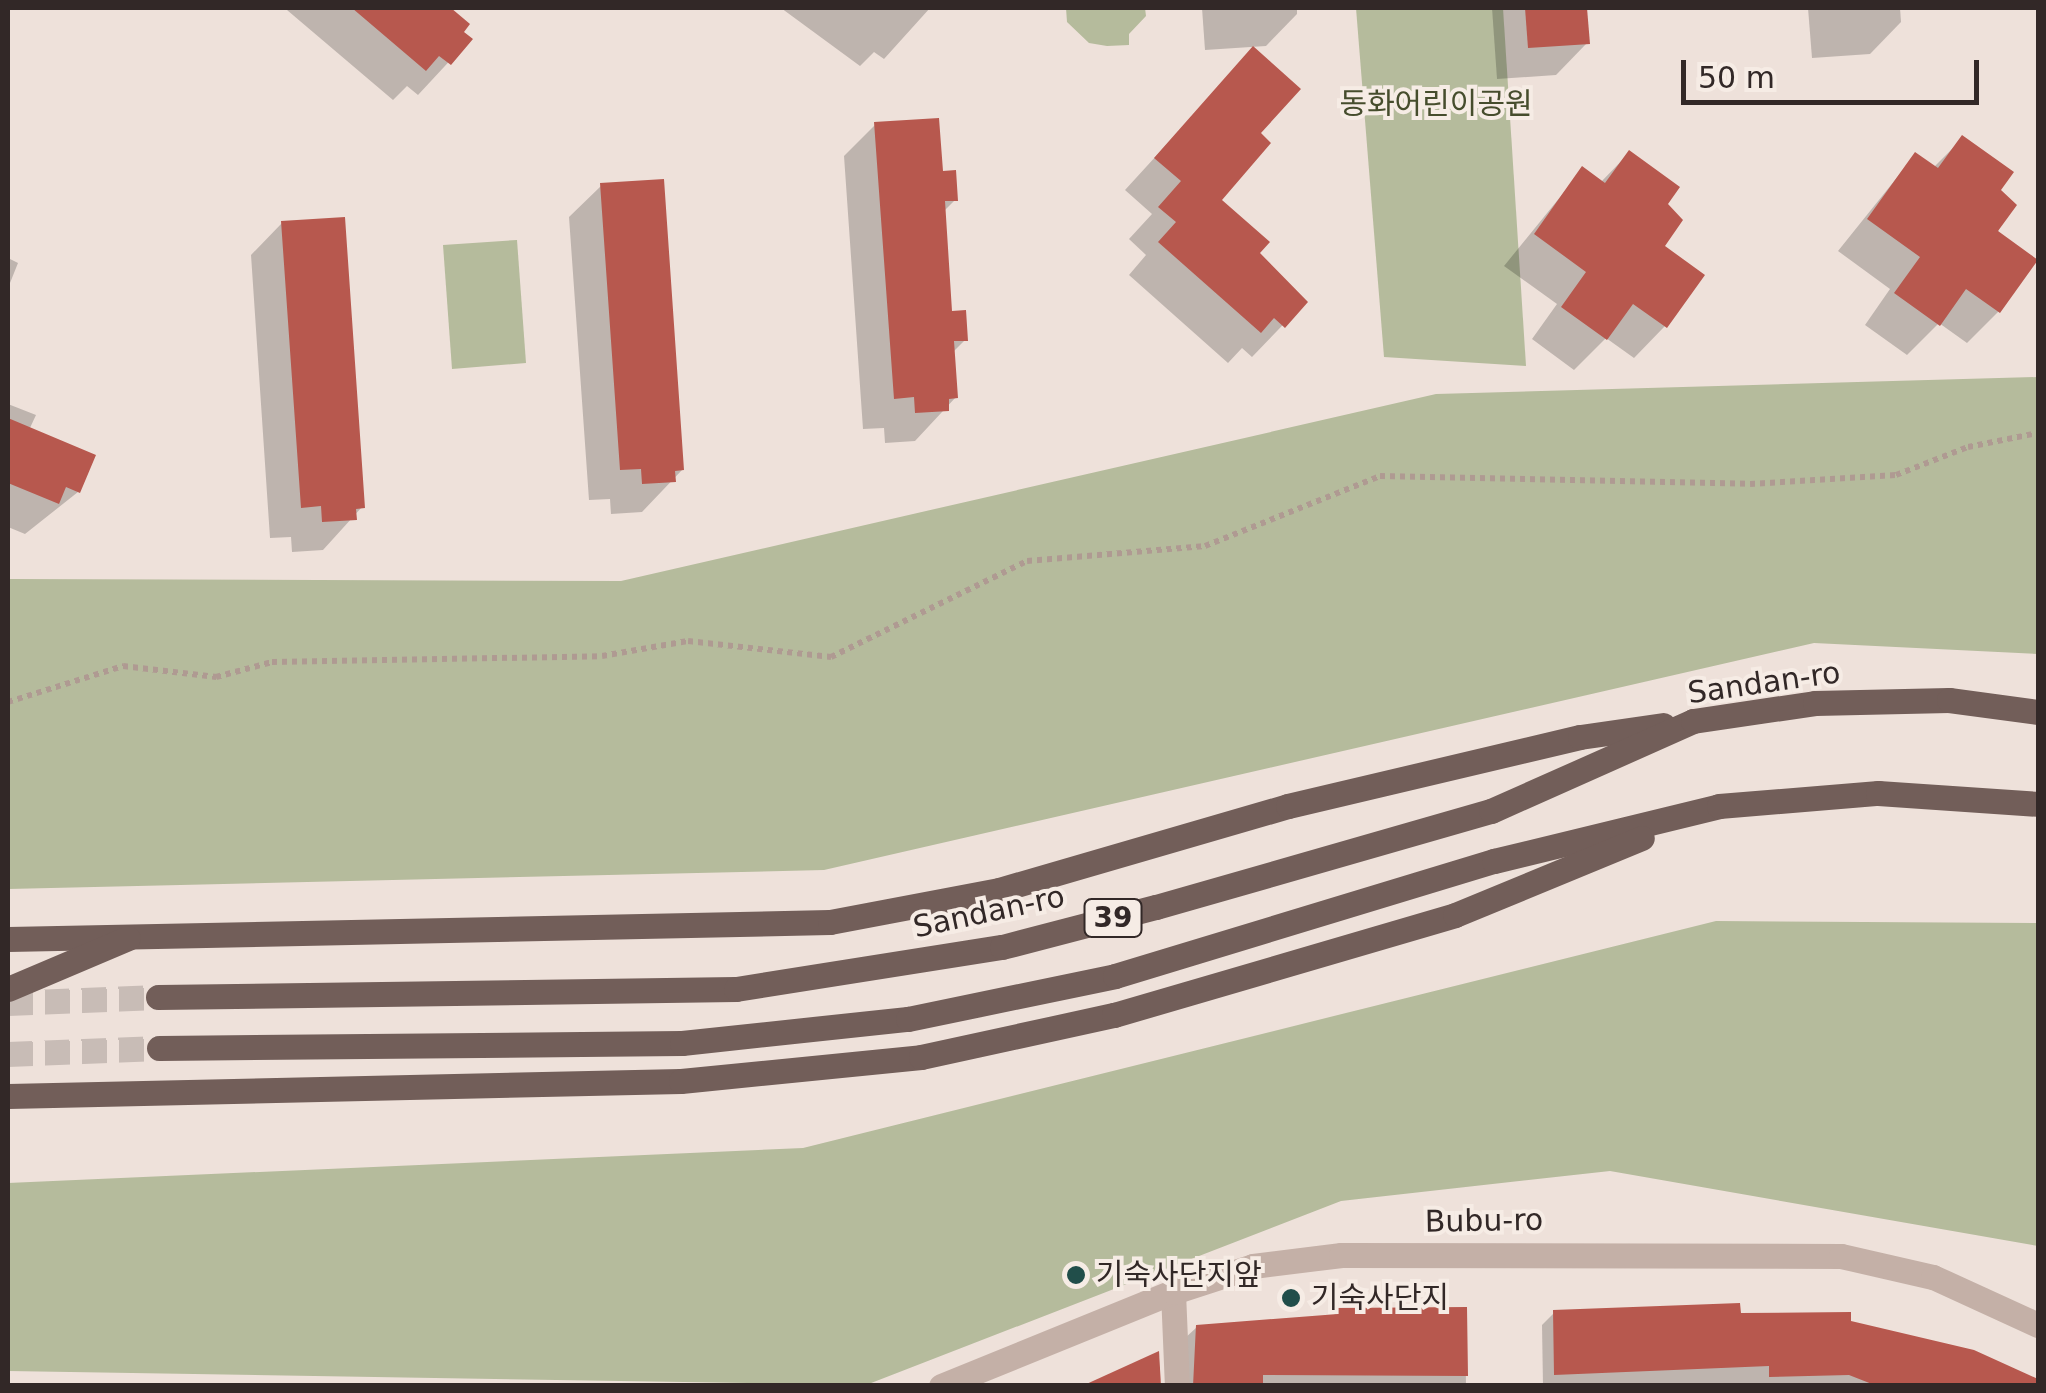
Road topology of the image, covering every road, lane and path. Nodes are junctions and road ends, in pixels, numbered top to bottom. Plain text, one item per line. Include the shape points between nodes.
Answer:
1 (2038, 432) edge
2 (8, 702) edge
3 (2038, 712) edge
4 (1693, 721) junction
5 (2038, 804) edge
6 (1719, 806) junction
7 (142, 932) junction
8 (8, 939) edge
9 (8, 989) edge
10 (158, 997) tunnel mouth
11 (158, 1048) tunnel mouth
12 (8, 1096) edge
13 (1174, 1292) junction
14 (2038, 1325) edge
15 (941, 1386) edge
16 (1176, 1386) edge

1 - 2 path via 1968,446 1878,476 1750,484 1380,476 1205,546 1027,561 832,657 688,642 602,656 272,662 216,676 123,666
3 - 4 main road, Sandan-ro / 39 via 1930,700 1815,703
4 - 7 main road via 1507,754 1288,806 999,890 830,922
4 - 10 main road, Sandan-ro / 39 via 1491,811 1002,947 736,988
5 - 6 main road, 39 via 1878,793
6 - 11 main road, 39 via 1494,861 1115,976 908,1018 682,1043
6 - 12 main road via 1455,915 1114,1015 921,1057 681,1081
7 - 8 main road
7 - 9 main road
13 - 14 street, Bubu-ro via 1253,1266 1341,1255 1747,1251 1841,1256 1932,1277
13 - 15 street, Bubu-ro
13 - 16 street

